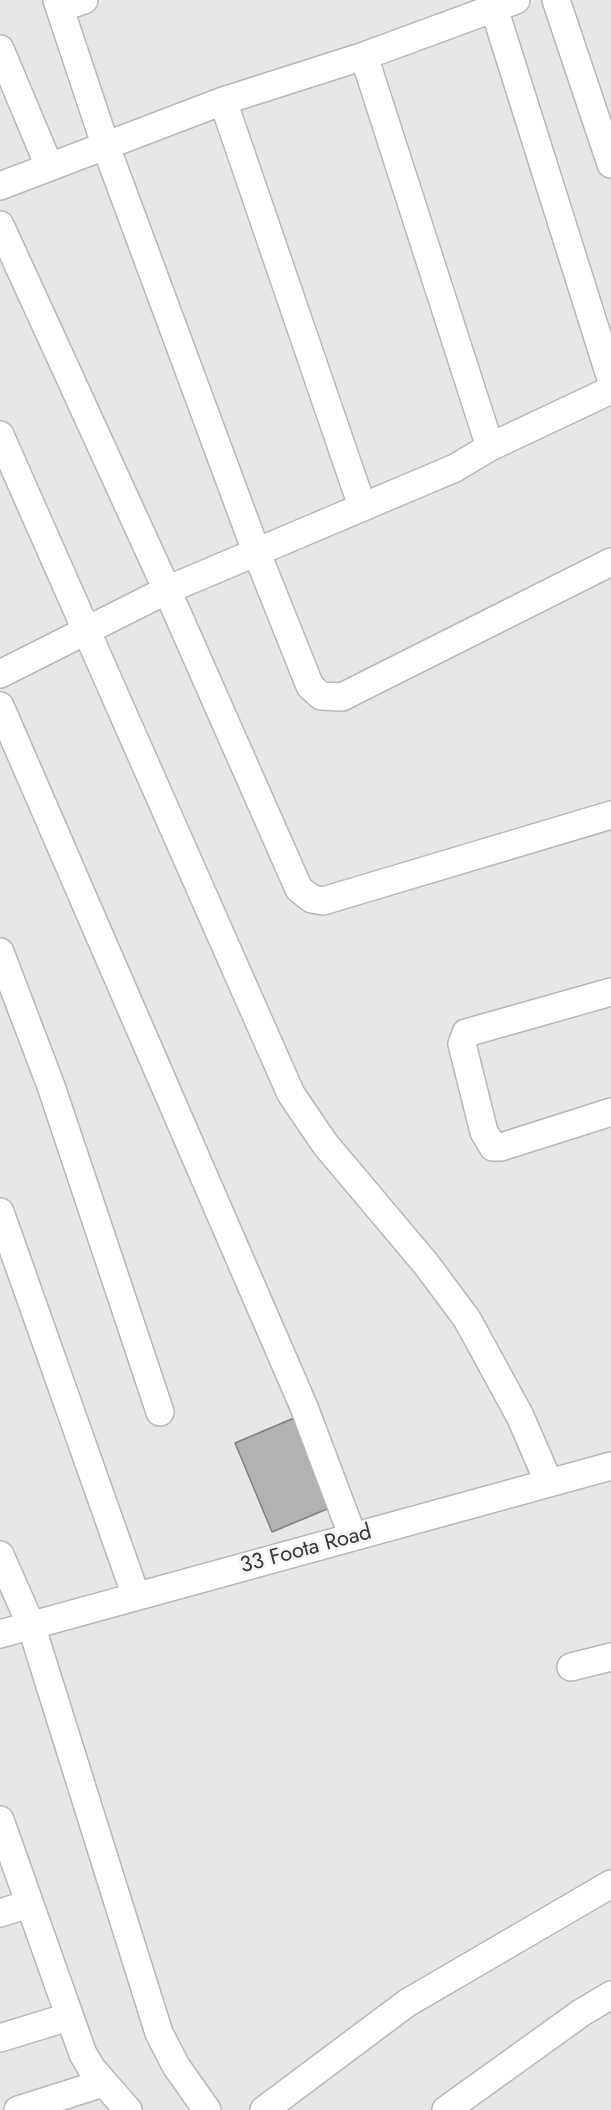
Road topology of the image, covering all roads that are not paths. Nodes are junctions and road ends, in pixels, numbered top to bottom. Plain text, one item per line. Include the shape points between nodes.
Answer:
1 (556, 0) edge
2 (67, 3) edge
3 (505, 4) edge
4 (0, 49) edge
5 (364, 56) junction
6 (223, 101) junction
7 (105, 144) junction
8 (611, 164) edge
9 (49, 166) junction
10 (0, 186) edge
11 (0, 225) edge
12 (611, 379) edge
13 (611, 390) edge
14 (0, 435) edge
15 (490, 447) junction
16 (362, 507) junction
17 (256, 551) junction
18 (611, 562) edge
19 (167, 590) junction
20 (84, 630) junction
21 (0, 674) edge
22 (0, 706) edge
23 (611, 815) edge
24 (0, 952) edge
25 (611, 992) edge
26 (611, 1112) edge
27 (0, 1212) edge
28 (160, 1412) dead end
29 (611, 1466) edge
30 (549, 1483) junction
31 (353, 1537) junction
32 (0, 1555) edge
33 (136, 1596) junction
34 (31, 1625) junction
35 (0, 1634) edge
36 (611, 1657) edge
37 (571, 1667) dead end
38 (0, 1820) edge
39 (611, 1884) edge
40 (29, 1904) junction
41 (0, 1912) edge
42 (611, 1995) edge
43 (68, 2017) junction
44 (0, 2038) edge
45 (103, 2083) junction
46 (18, 2110) edge
47 (128, 2110) edge
48 (207, 2110) edge
49 (264, 2110) edge
50 (446, 2110) edge

1 - 8 street
2 - 7 street
3 - 5 street
3 - 12 street
4 - 9 street
5 - 6 street
5 - 15 street
6 - 7 street
6 - 16 street
7 - 9 street
7 - 17 street
9 - 10 street
11 - 19 street
13 - 15 street
14 - 20 street
15 - 16 street via 455,468
16 - 17 street
17 - 18 street via 310,686 321,696 342,697
17 - 19 street
19 - 20 street
19 - 23 street via 298,889 312,899 323,901
20 - 21 street
20 - 30 street via 291,1094 325,1144 426,1264 466,1320 520,1416
22 - 31 street via 300,1396
24 - 28 street via 51,1086
25 - 26 street via 466,1033 462,1044 484,1132 493,1147
27 - 33 street
29 - 30 street, 33 Foota Road
30 - 31 street, 33 Foota Road
31 - 33 street, 33 Foota Road
32 - 34 street
33 - 34 street, 33 Foota Road
34 - 35 street, 33 Foota Road
34 - 48 street via 159,2033 176,2066
36 - 37 street
38 - 40 street
39 - 49 street via 407,2003
40 - 41 street
40 - 43 street
42 - 50 street
43 - 44 street
43 - 45 street via 83,2054
45 - 46 street
45 - 47 street

